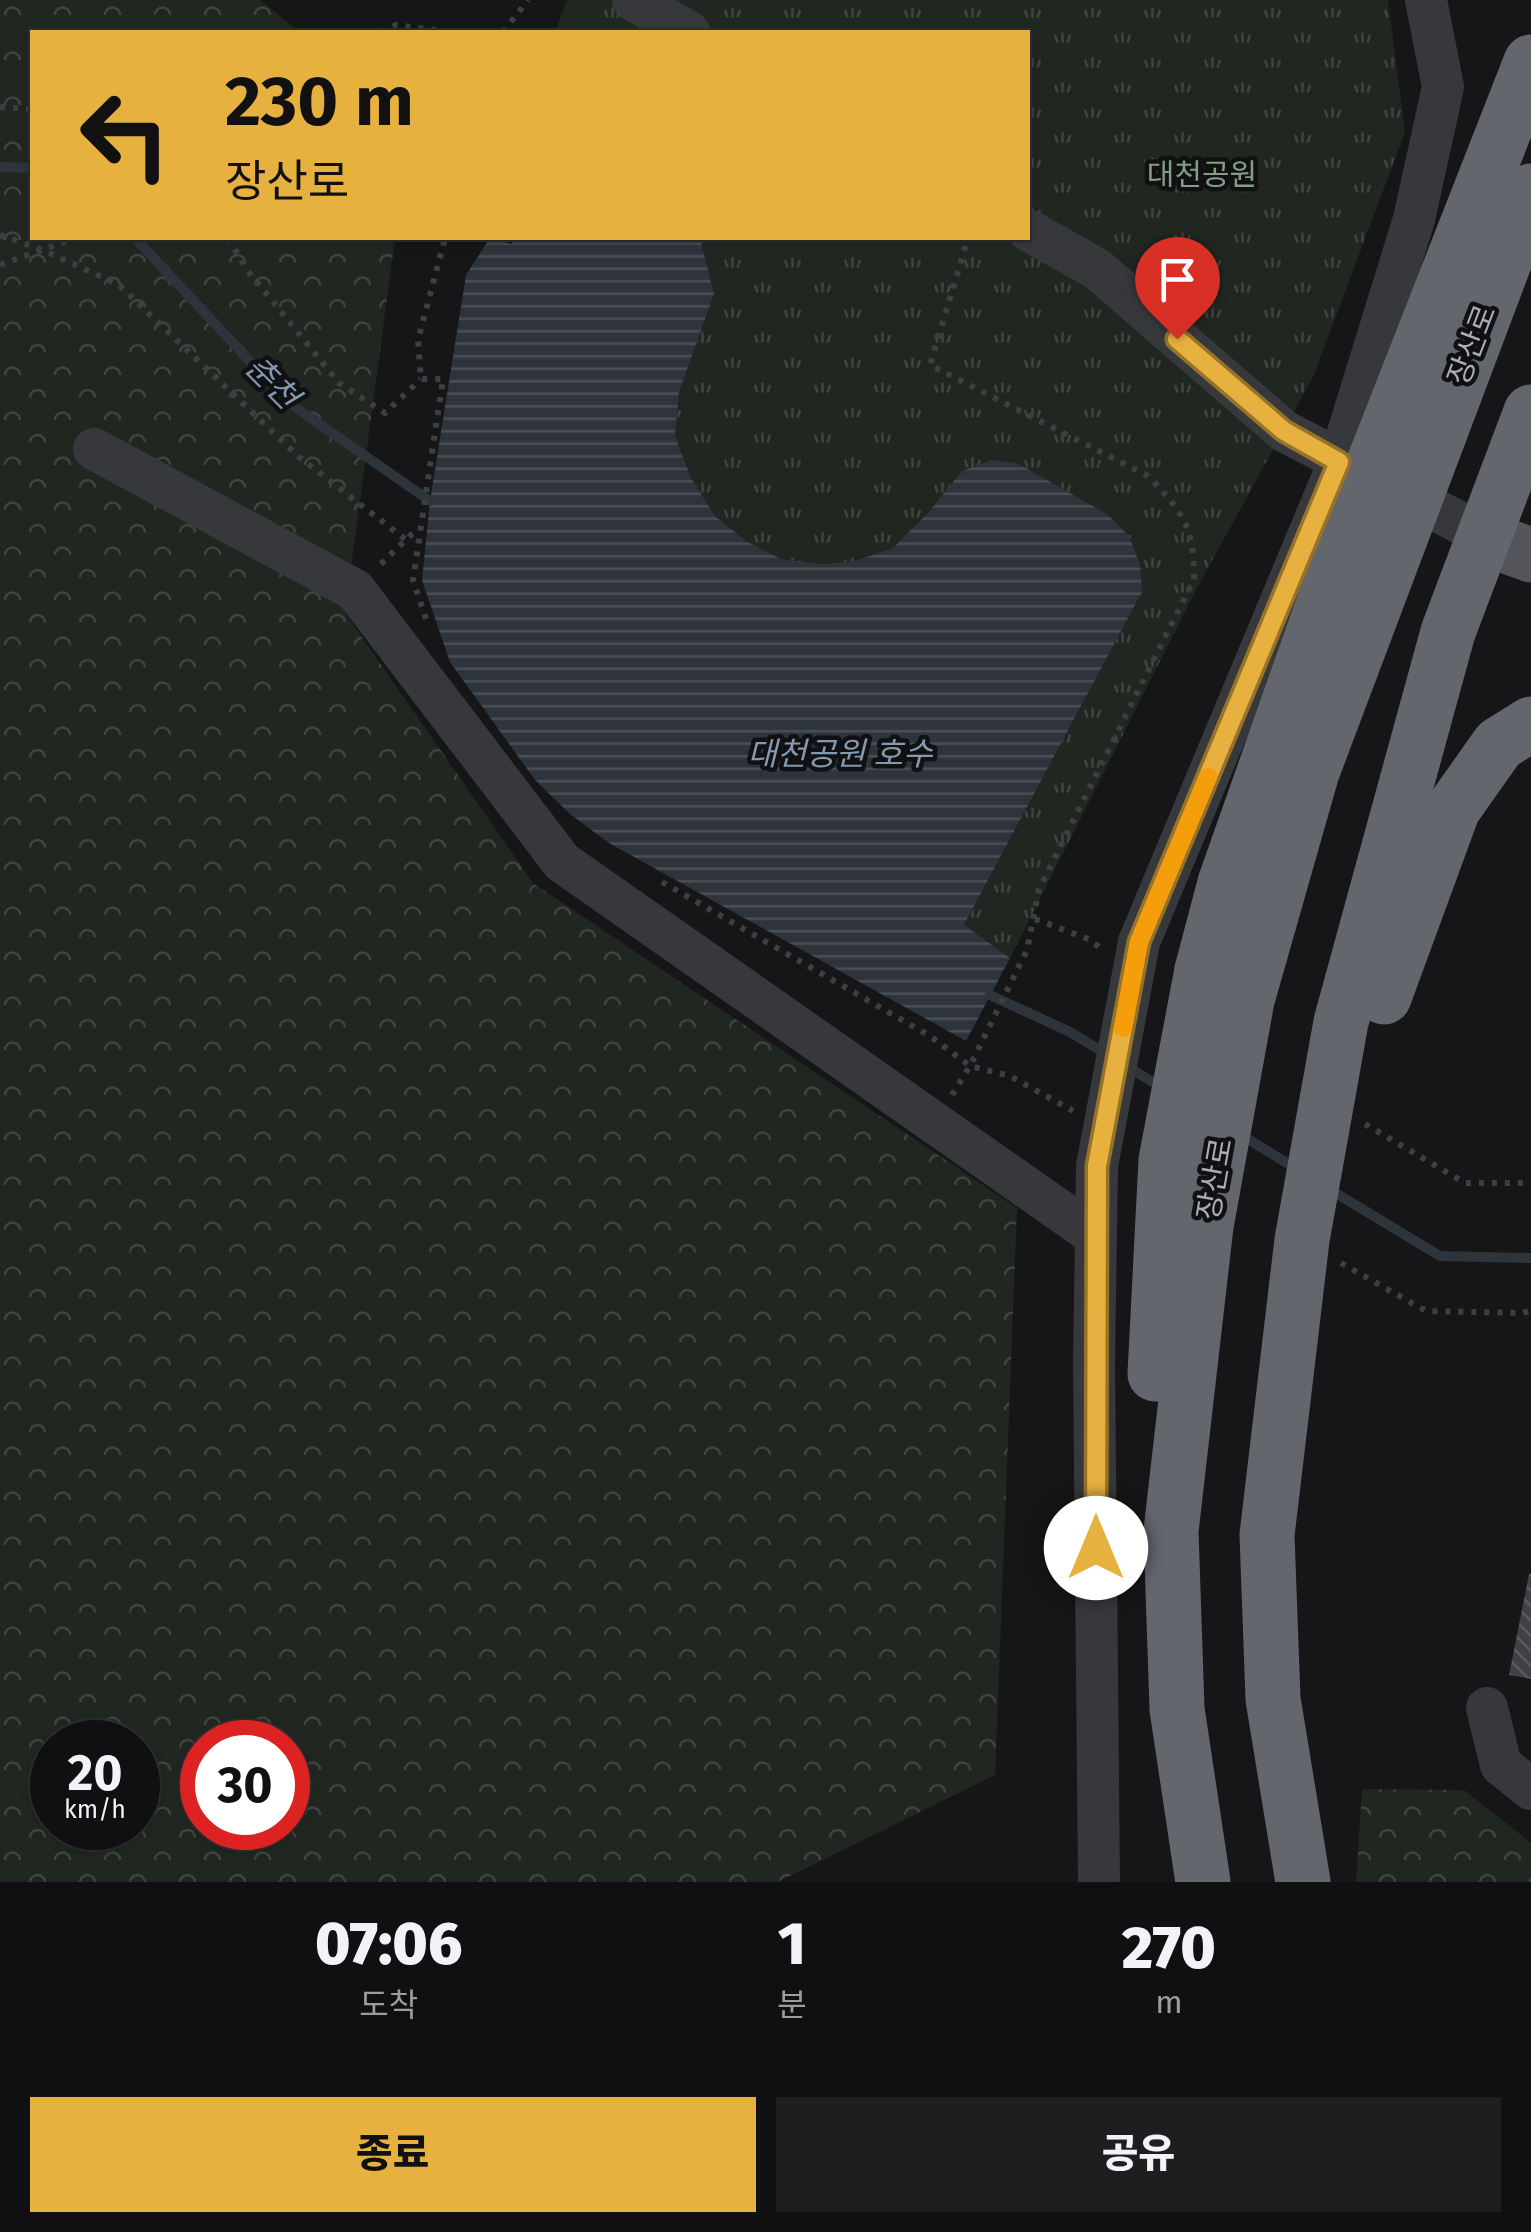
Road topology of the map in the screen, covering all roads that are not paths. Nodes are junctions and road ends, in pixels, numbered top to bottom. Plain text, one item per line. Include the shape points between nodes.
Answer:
1 (633, 0) edge
2 (1426, 0) edge
3 (686, 30) edge
4 (1531, 62) edge
5 (1531, 190) edge
6 (1030, 231) edge
7 (1531, 412) edge
8 (94, 449) dead end
9 (1354, 470) junction
10 (1516, 550) edge
11 (1531, 724) edge
12 (1096, 1236) junction
13 (1302, 1240) junction
14 (1170, 1531) junction
15 (1487, 1708) dead end
16 (1531, 1789) edge
17 (1099, 1882) edge
18 (1203, 1882) edge
19 (1303, 1882) edge

1 - 3 street
2 - 9 street via 1443,87
4 - 9 highway
5 - 14 highway, 장산로, bridge via 1312,772 1247,1000 1206,1226
6 - 9 street via 1097,270 1284,431
7 - 13 highway, bridge via 1448,632 1341,1022
8 - 12 street via 355,590 562,862
9 - 10 street
9 - 12 street, bridge via 1139,942 1097,1166
9 - 14 highway, bridge via 1225,884 1166,1160 1154,1383
11 - 13 highway, bridge via 1498,744 1453,810
12 - 17 street
13 - 19 highway, bridge via 1267,1535 1274,1700
14 - 18 highway, 장산로, bridge via 1177,1708
15 - 16 street via 1501,1765

